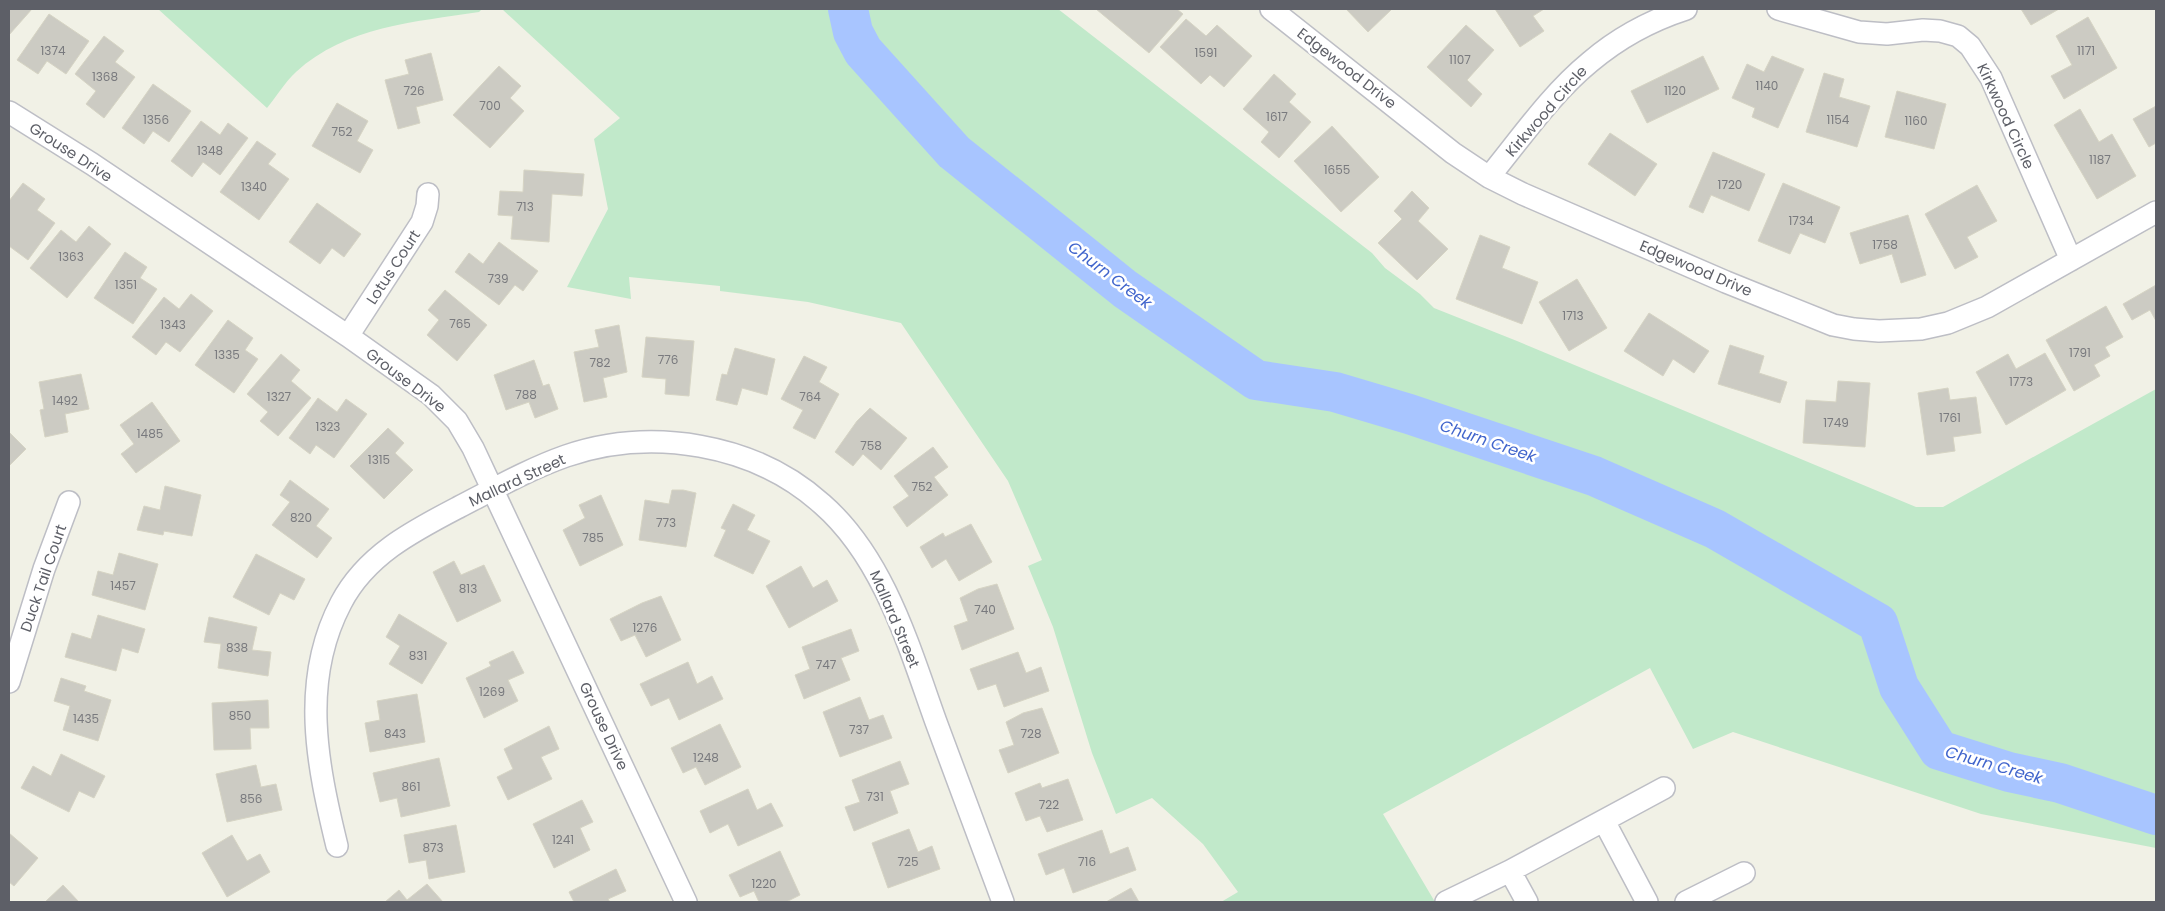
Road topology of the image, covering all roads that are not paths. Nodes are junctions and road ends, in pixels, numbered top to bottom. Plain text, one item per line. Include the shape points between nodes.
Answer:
1 (1271, 9) edge
2 (1686, 9) edge
3 (1778, 9) edge
4 (9, 112) edge
5 (1490, 176) junction
6 (428, 194) dead end
7 (2156, 212) edge
8 (2071, 260) junction
9 (348, 336) junction
10 (492, 490) junction
11 (69, 502) dead end
12 (9, 682) edge
13 (1664, 788) dead end
14 (1604, 821) junction
15 (336, 846) dead end
16 (1510, 871) junction
17 (1744, 873) dead end
18 (686, 902) edge
19 (1003, 902) edge
20 (1446, 902) edge
21 (1527, 902) edge
22 (1647, 902) edge
23 (1686, 902) edge

1 - 5 street, Edgewood Drive via 1453,153
2 - 5 street, Kirkwood Circle via 1663,17 1606,49 1588,63 1556,95
3 - 8 street, Kirkwood Circle via 1859,32 1940,31 1958,36 1970,46 1991,78
4 - 9 street, Grouse Drive
5 - 8 street, Edgewood Drive via 1523,194 1726,282 1815,318 1849,328 1907,331 1948,323 1987,307
6 - 9 street, Lotus Court via 422,222
7 - 8 street, Edgewood Drive
9 - 10 street, Grouse Drive via 445,408 465,434
10 - 15 street, Mallard Street via 416,529 372,561 342,601 332,623 317,671 315,701 321,769
10 - 18 street, Grouse Drive
10 - 19 street, Mallard Street via 566,456 649,441 695,445 736,456 785,476 811,494 856,540 882,582
11 - 12 street, Duck Tail Court via 44,569
13 - 14 street
14 - 16 street
14 - 22 street
16 - 20 street
16 - 21 street
17 - 23 street

